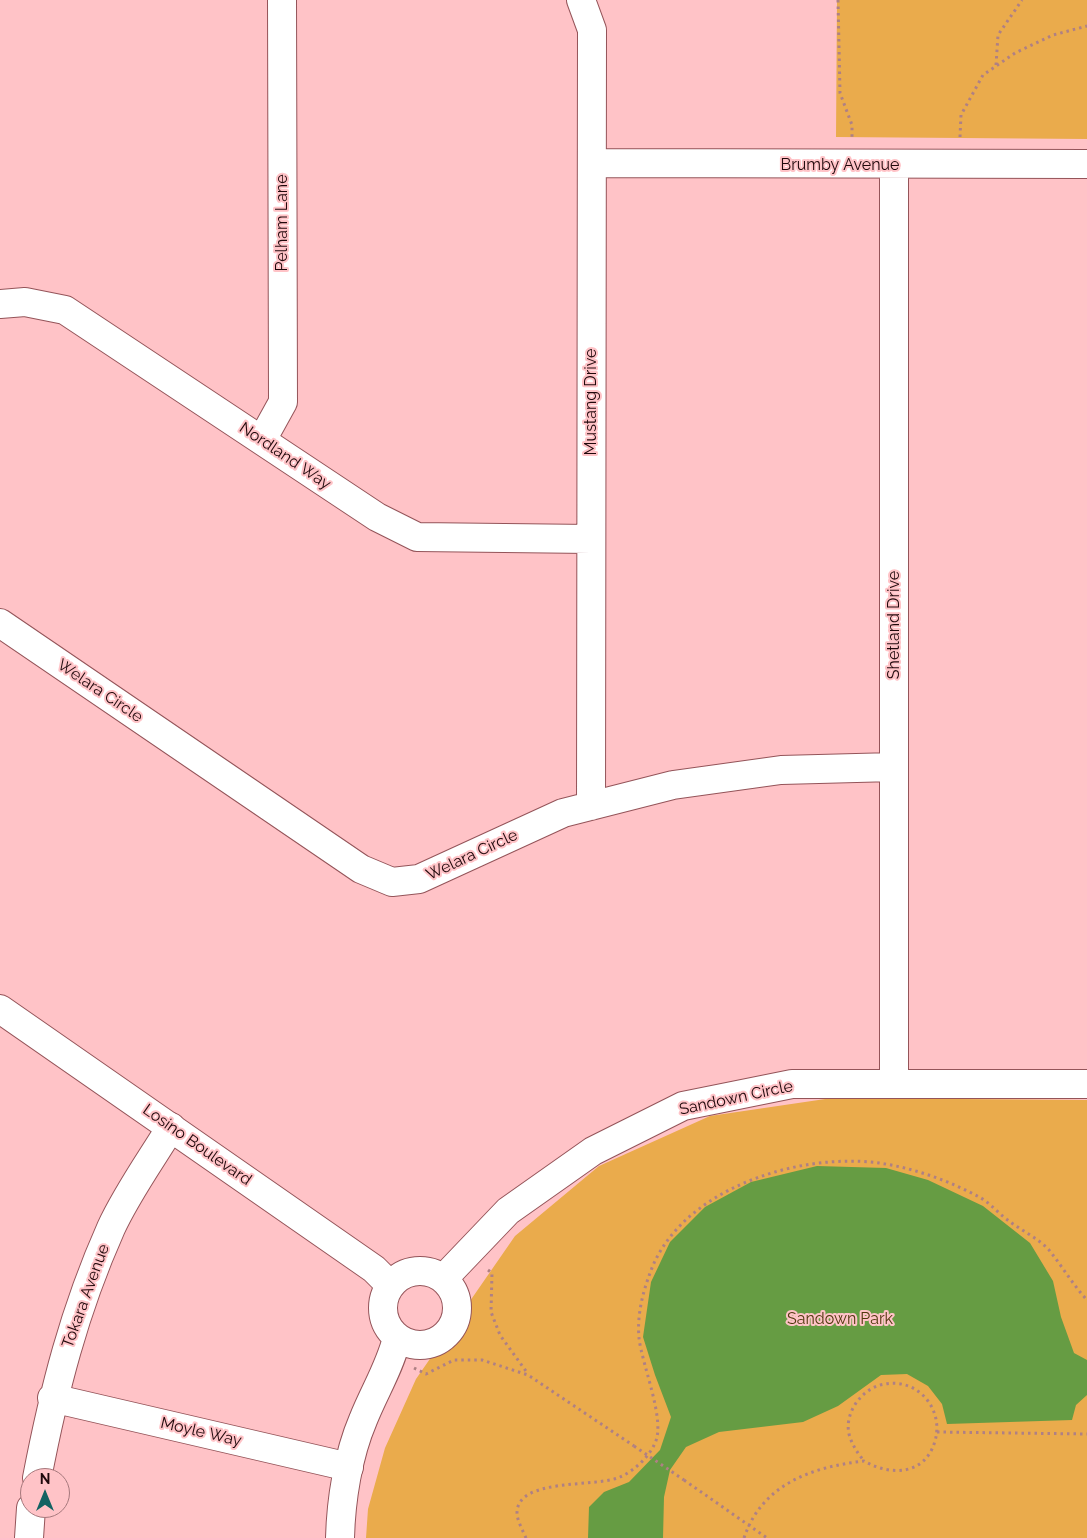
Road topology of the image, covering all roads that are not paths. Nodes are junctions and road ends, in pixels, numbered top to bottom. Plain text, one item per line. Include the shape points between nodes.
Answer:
1 (282, 0) edge
2 (581, 0) edge
3 (592, 164) junction
4 (1087, 164) edge
5 (894, 165) junction
6 (0, 304) edge
7 (262, 440) junction
8 (591, 538) junction
9 (0, 623) edge
10 (894, 767) junction
11 (591, 806) junction
12 (0, 1009) edge
13 (894, 1084) junction
14 (1087, 1084) edge
15 (170, 1127) junction
16 (443, 1279) junction
17 (390, 1285) junction
18 (395, 1347) junction
19 (52, 1398) junction
20 (349, 1467) junction
21 (38, 1468) edge
22 (30, 1518) edge
23 (29, 1538) edge
24 (340, 1538) edge

1 - 7 street, Pelham Lane via 283,402
2 - 3 street, Mustang Drive via 592,30
3 - 5 street, Brumby Avenue
3 - 8 street, Mustang Drive
4 - 5 street, Brumby Avenue
5 - 10 street, Shetland Drive
6 - 7 street, Nordland Way via 25,302 65,310
7 - 8 street, Nordland Way via 377,517 417,537
8 - 11 street, Mustang Drive
9 - 11 street, Welara Circle via 361,869 392,882 419,879 562,813
10 - 11 street, Welara Circle via 781,770 673,785
10 - 13 street, Shetland Drive
12 - 15 street, Losino Boulevard
13 - 14 street, Sandown Circle
13 - 16 street, Sandown Circle via 792,1084 683,1106 593,1150 508,1212
15 - 17 street, Losino Boulevard via 374,1269
15 - 19 street, Tokara Avenue via 112,1226 76,1313
16 - 17 street via 430,1272 415,1271
16 - 18 street via 457,1304 456,1318 449,1331 438,1341 425,1345
17 - 18 street via 382,1313
18 - 20 street via 362,1422
19 - 20 street, Moyle Way
19 - 21 street, Tokara Avenue
20 - 24 street
22 - 23 street

